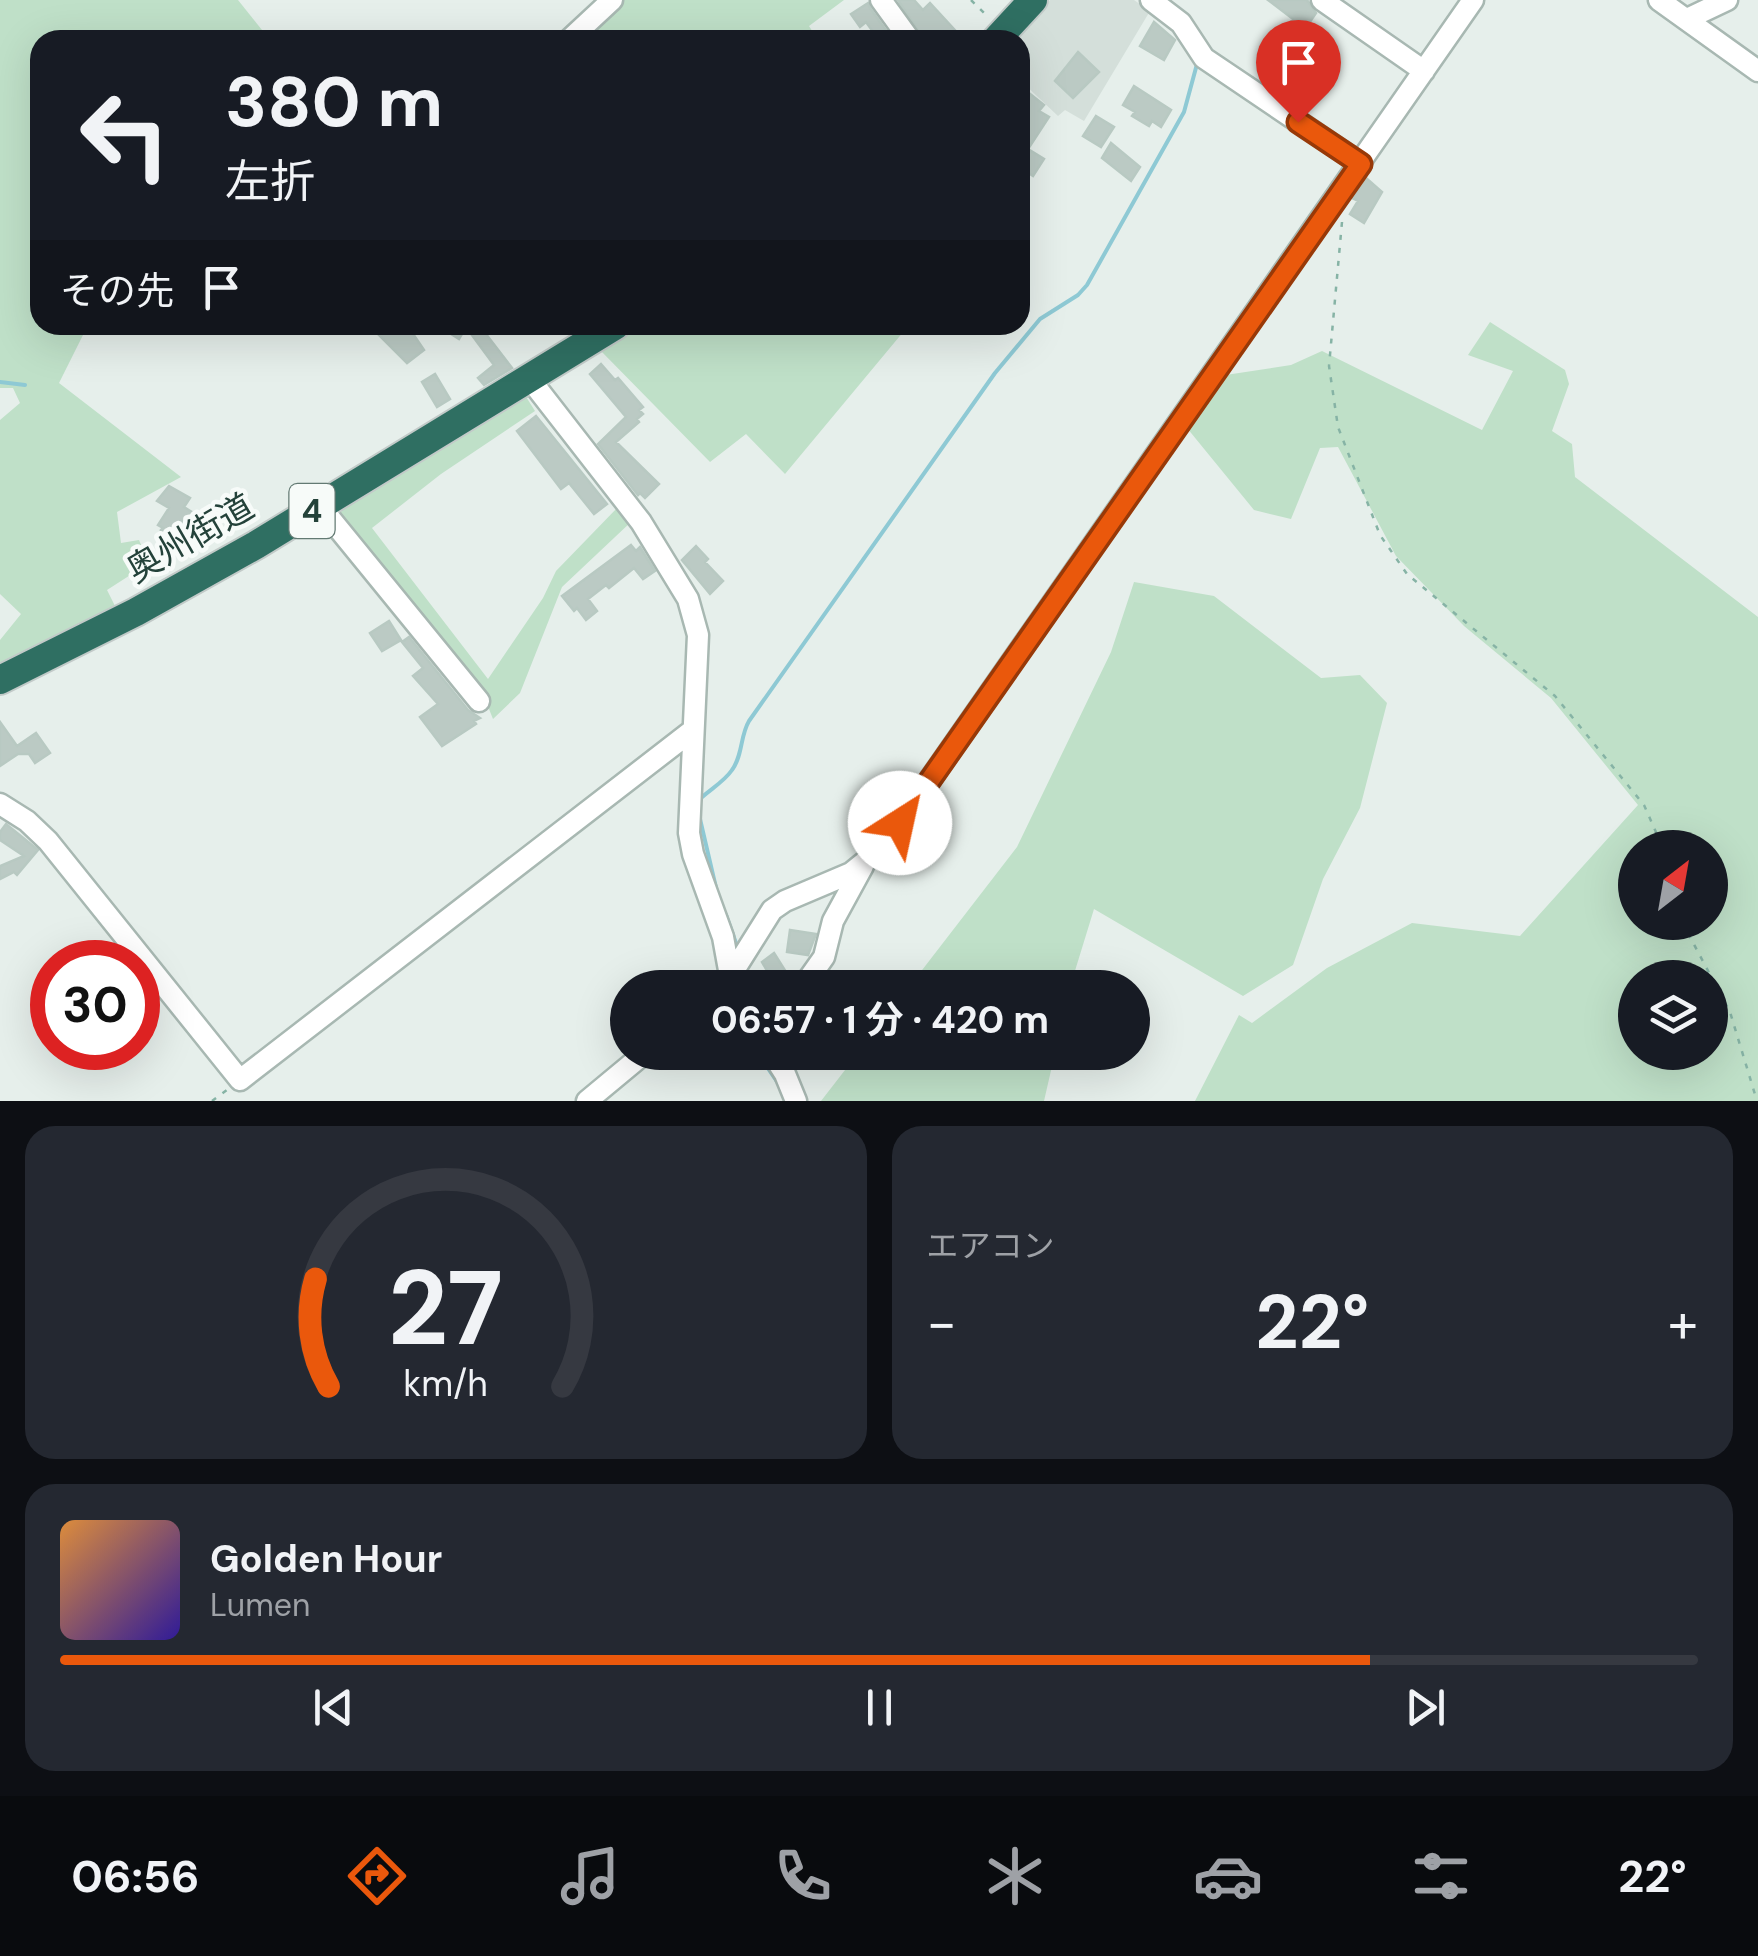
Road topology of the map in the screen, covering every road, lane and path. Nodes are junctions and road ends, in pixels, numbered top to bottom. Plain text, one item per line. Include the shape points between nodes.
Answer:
1 (612, 0) edge
2 (881, 0) edge
3 (970, 0) edge
4 (1033, 0) edge
5 (1152, 0) edge
6 (1322, 0) edge
7 (1473, 0) edge
8 (1658, 0) edge
9 (1726, 0) edge
10 (1687, 19) junction
11 (580, 30) edge
12 (903, 30) edge
13 (995, 30) edge
14 (1006, 30) edge
15 (1758, 71) edge
16 (1424, 72) junction
17 (1361, 164) junction
18 (1342, 218) dead end
19 (599, 335) edge
20 (528, 378) junction
21 (320, 506) junction
22 (0, 680) edge
23 (480, 701) dead end
24 (693, 730) junction
25 (0, 804) edge
26 (1655, 830) edge
27 (864, 864) junction
28 (1692, 940) edge
29 (727, 970) edge
30 (738, 970) edge
31 (815, 970) edge
32 (624, 1070) edge
33 (782, 1070) edge
34 (587, 1101) edge
35 (796, 1101) edge
36 (1757, 1101) edge

1 - 11 street
2 - 12 street
3 - 13 path
4 - 14 highway
5 - 17 street via 1181,22 1204,58
6 - 16 street
7 - 16 street
8 - 10 street
9 - 10 street
10 - 15 street
16 - 17 street
17 - 27 street via 914,804
18 - 26 path via 1329,366 1338,427 1380,535 1407,574 1555,696 1644,805
19 - 20 highway, 奥州街道 / 4
20 - 21 highway, 奥州街道 / 4
20 - 24 street via 641,522 688,598 698,635
21 - 22 highway, 奥州街道 / 4 via 136,612
21 - 23 street
24 - 25 street via 240,1080 48,841
24 - 29 street via 689,833
27 - 30 street via 772,910
27 - 31 street
28 - 36 path via 1730,1012
32 - 34 street
33 - 35 street

